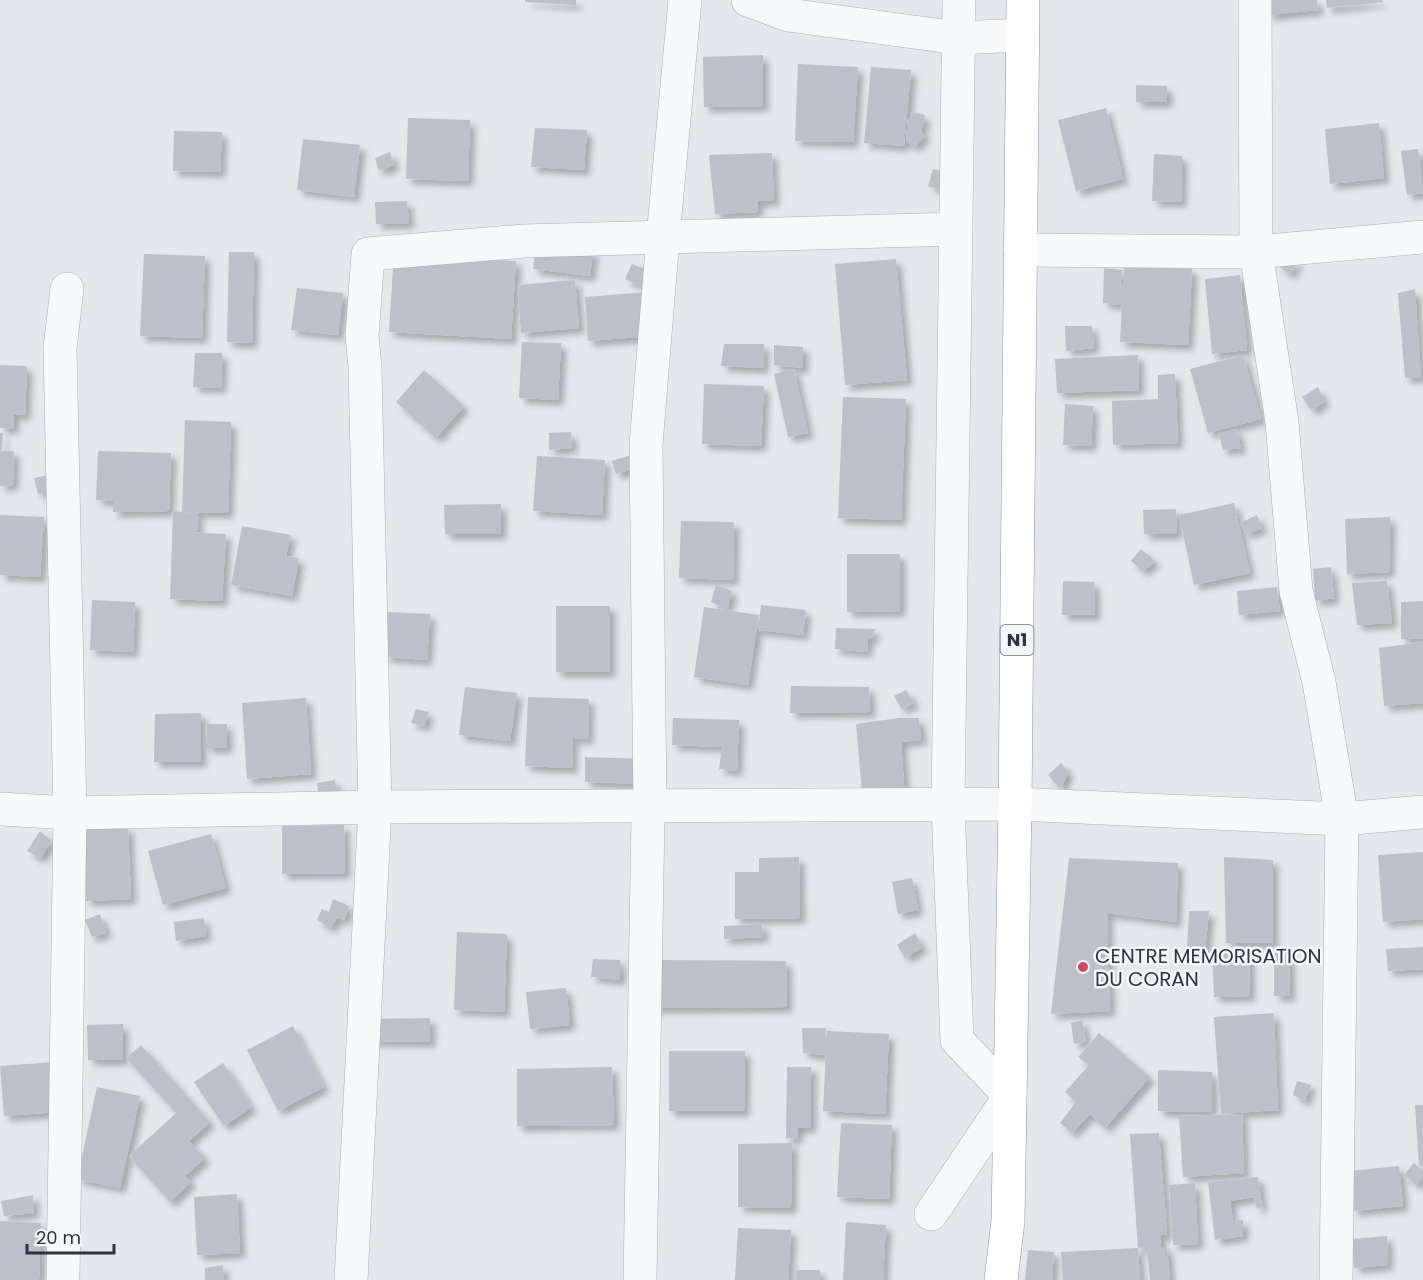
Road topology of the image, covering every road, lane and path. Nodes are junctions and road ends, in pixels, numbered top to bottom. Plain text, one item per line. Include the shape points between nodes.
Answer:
1 (685, 0) edge
2 (748, 0) edge
3 (959, 0) edge
4 (1023, 0) edge
5 (1255, 0) edge
6 (1022, 35) junction
7 (958, 38) junction
8 (956, 229) junction
9 (663, 237) junction
10 (1423, 237) edge
11 (1020, 250) junction
12 (1256, 252) junction
13 (67, 289) dead end
14 (948, 804) junction
15 (1016, 804) junction
16 (650, 806) junction
17 (375, 807) junction
18 (0, 809) edge
19 (1423, 812) edge
20 (70, 813) junction
21 (1342, 819) junction
22 (1010, 1096) junction
23 (931, 1214) dead end
24 (63, 1280) edge
25 (351, 1280) edge
26 (640, 1280) edge
27 (1000, 1280) edge
28 (1336, 1280) edge

1 - 9 street
2 - 7 street via 788,15
3 - 7 street
4 - 6 highway, N1
5 - 12 street
6 - 7 street
6 - 11 highway, N1
7 - 8 street
8 - 9 street
8 - 14 street
9 - 16 street via 646,445
9 - 17 street via 524,241 368,254 362,336
10 - 12 street
11 - 12 street
11 - 15 highway, N1
12 - 21 street via 1282,422 1296,591 1319,682
13 - 20 street via 60,348
14 - 15 street
14 - 16 street
14 - 22 street via 957,1040
15 - 21 street
15 - 22 highway, N1
16 - 17 street
16 - 26 street
17 - 20 street
17 - 25 street
18 - 20 street
19 - 21 street
20 - 24 street
21 - 28 street
22 - 23 street
22 - 27 highway, N1 via 1008,1221

